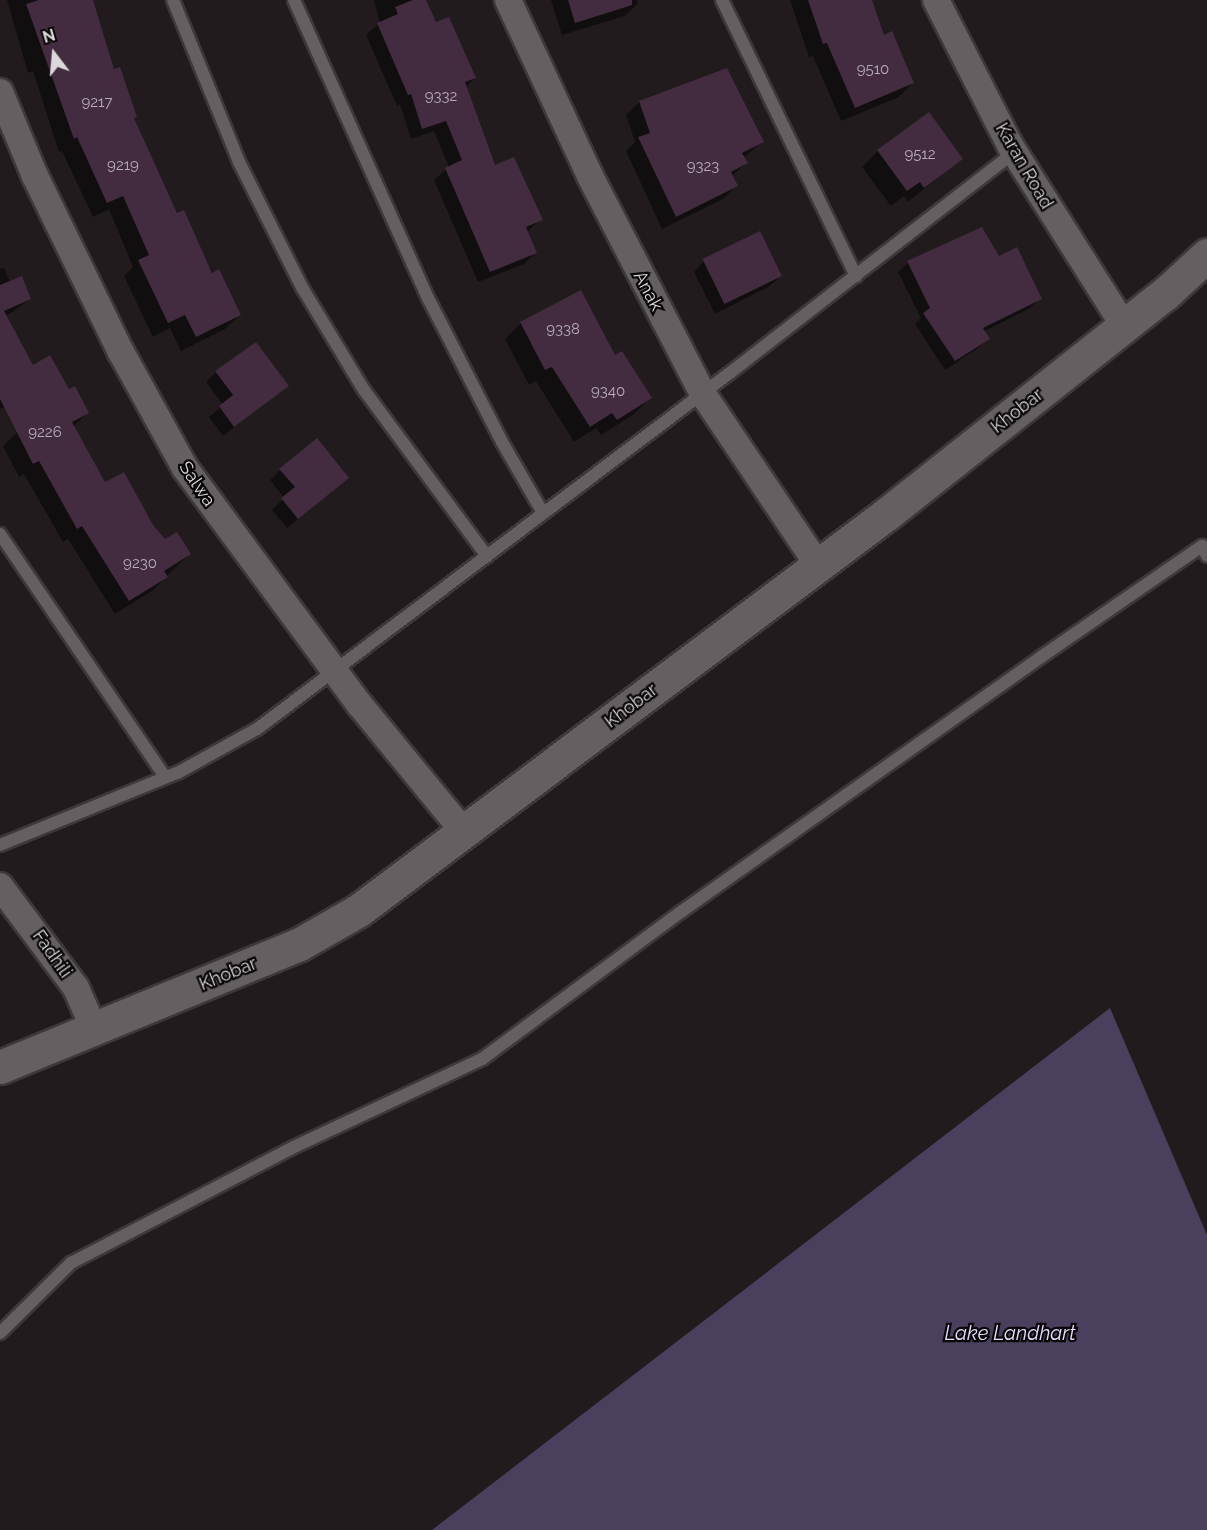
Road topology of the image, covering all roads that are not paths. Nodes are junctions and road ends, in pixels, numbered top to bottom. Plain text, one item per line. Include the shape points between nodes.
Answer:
1 (173, 0) edge
2 (294, 0) edge
3 (508, 0) edge
4 (722, 0) edge
5 (936, 0) edge
6 (0, 92) edge
7 (1015, 152) junction
8 (1207, 255) edge
9 (856, 276) junction
10 (1124, 326) junction
11 (703, 394) junction
12 (543, 513) junction
13 (0, 534) edge
14 (487, 556) junction
15 (1207, 556) edge
16 (818, 565) junction
17 (335, 672) junction
18 (165, 777) junction
19 (464, 832) junction
20 (0, 845) edge
21 (0, 886) edge
22 (94, 1029) junction
23 (0, 1067) edge
24 (0, 1333) edge

1 - 14 lane via 239,162 303,289 364,390
2 - 12 lane via 428,298
3 - 11 street, Anak via 590,176
4 - 9 lane
5 - 7 street, Karan Road
6 - 17 street, Salwa via 35,176 100,310 185,468
7 - 9 lane
7 - 10 street, Karan Road
8 - 10 main road, Khobar
9 - 11 lane
10 - 16 main road, Khobar
11 - 12 lane
11 - 16 street, Anak
12 - 14 lane
13 - 18 lane
14 - 17 lane
15 - 24 lane via 1202,546 1041,657 482,1059 294,1147 71,1263
16 - 19 main road, Khobar
17 - 18 lane via 257,729
17 - 19 street, Salwa
18 - 20 lane
19 - 22 main road, Khobar via 359,910 298,945
21 - 22 street, Fadhili via 76,987
22 - 23 main road, Khobar

